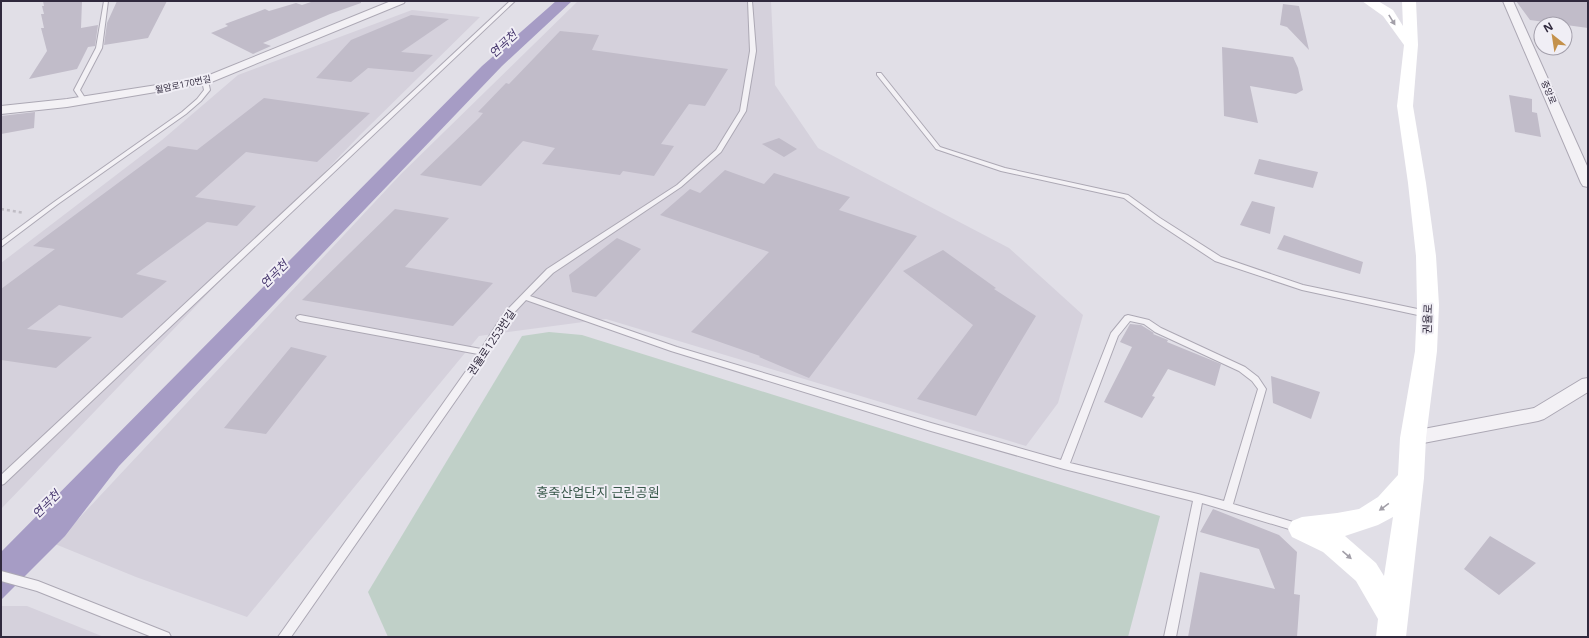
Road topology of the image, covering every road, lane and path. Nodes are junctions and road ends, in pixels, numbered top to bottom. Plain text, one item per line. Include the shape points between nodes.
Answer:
1 (106, 1) edge
2 (400, 1) edge
3 (513, 1) edge
4 (750, 1) edge
5 (1369, 1) edge
6 (1409, 1) edge
7 (1508, 1) edge
8 (1411, 45) junction
9 (879, 74) dead end
10 (205, 81) junction
11 (84, 101) junction
12 (1, 110) edge
13 (1588, 183) edge
14 (1, 209) edge
15 (40, 215) junction
16 (1, 245) edge
17 (525, 297) junction
18 (1428, 314) junction
19 (300, 318) dead end
20 (483, 352) junction
21 (1588, 384) edge
22 (1413, 438) junction
23 (1064, 465) junction
24 (1410, 478) junction
25 (1, 482) edge
26 (1198, 498) junction
27 (1227, 507) junction
28 (1302, 529) junction
29 (1, 576) edge
30 (1392, 626) edge
31 (165, 637) edge
32 (284, 637) edge
33 (1170, 637) edge

1 - 11 lane via 99,48 78,90
2 - 10 street, 월암로170번길
3 - 25 lane
4 - 17 lane, 권율로1253번길 via 752,51 742,111 719,151 679,186 550,271
5 -> 8 main road via 1388,13
6 - 8 main road, 권율로
7 - 13 street, 중앙로
8 - 18 main road, 권율로 via 1405,106 1418,183 1426,256
9 - 18 lane via 938,148 1003,170 1126,196 1218,259 1302,286
10 - 11 street, 월암로170번길
10 - 15 lane via 207,90 184,113
11 - 12 street, 월암로170번길
14 - 15 path
15 - 16 lane
17 - 20 lane, 권율로1253번길 via 507,315
17 - 23 lane via 674,350
18 - 22 main road, 권율로 via 1422,384
19 - 20 lane
20 - 32 lane, 권율로1253번길
21 - 22 street via 1538,414
22 - 24 main road, 권율로
23 - 26 lane
23 - 27 lane via 1114,335 1128,318 1146,322 1242,369 1256,379 1262,389
24 -> 28 main road via 1389,504 1372,516 1344,525
24 - 30 main road, 권율로
26 - 27 lane
26 - 33 lane
27 - 28 lane
28 -> 30 main road via 1333,542 1366,572
29 - 31 lane via 38,586

